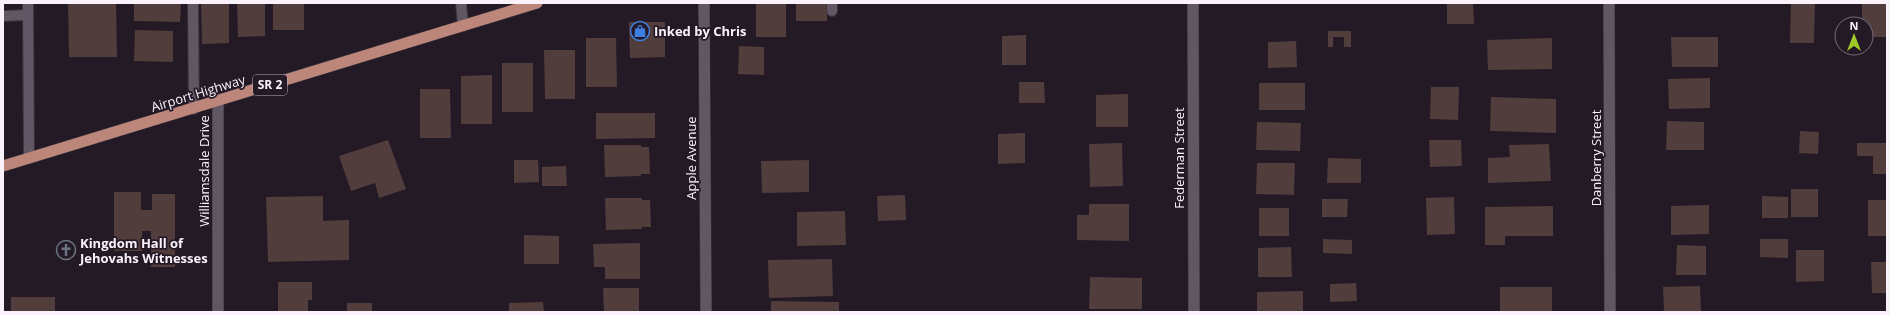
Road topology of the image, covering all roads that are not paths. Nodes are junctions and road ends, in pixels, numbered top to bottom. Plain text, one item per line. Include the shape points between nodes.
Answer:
1 (28, 3) edge
2 (193, 3) edge
3 (461, 3) edge
4 (538, 3) edge
5 (704, 3) edge
6 (1192, 3) edge
7 (1609, 3) edge
8 (28, 15) junction
9 (3, 16) edge
10 (463, 26) junction
11 (218, 102) junction
12 (194, 109) junction
13 (28, 158) junction
14 (3, 166) edge
15 (218, 312) edge
16 (706, 312) edge
17 (1194, 312) edge
18 (1610, 312) edge

1 - 8 lane
2 - 12 lane
3 - 10 lane
4 - 10 main road, Airport Highway / SR 2
5 - 16 street, Apple Avenue
6 - 17 street, Federman Street
7 - 18 street, Danberry Street
8 - 9 lane
8 - 13 lane
10 - 11 main road, Airport Highway / SR 2
11 - 12 main road, Airport Highway / SR 2
11 - 15 street, Williamsdale Drive
12 - 13 main road, Airport Highway / SR 2
13 - 14 main road, Airport Highway / SR 2

